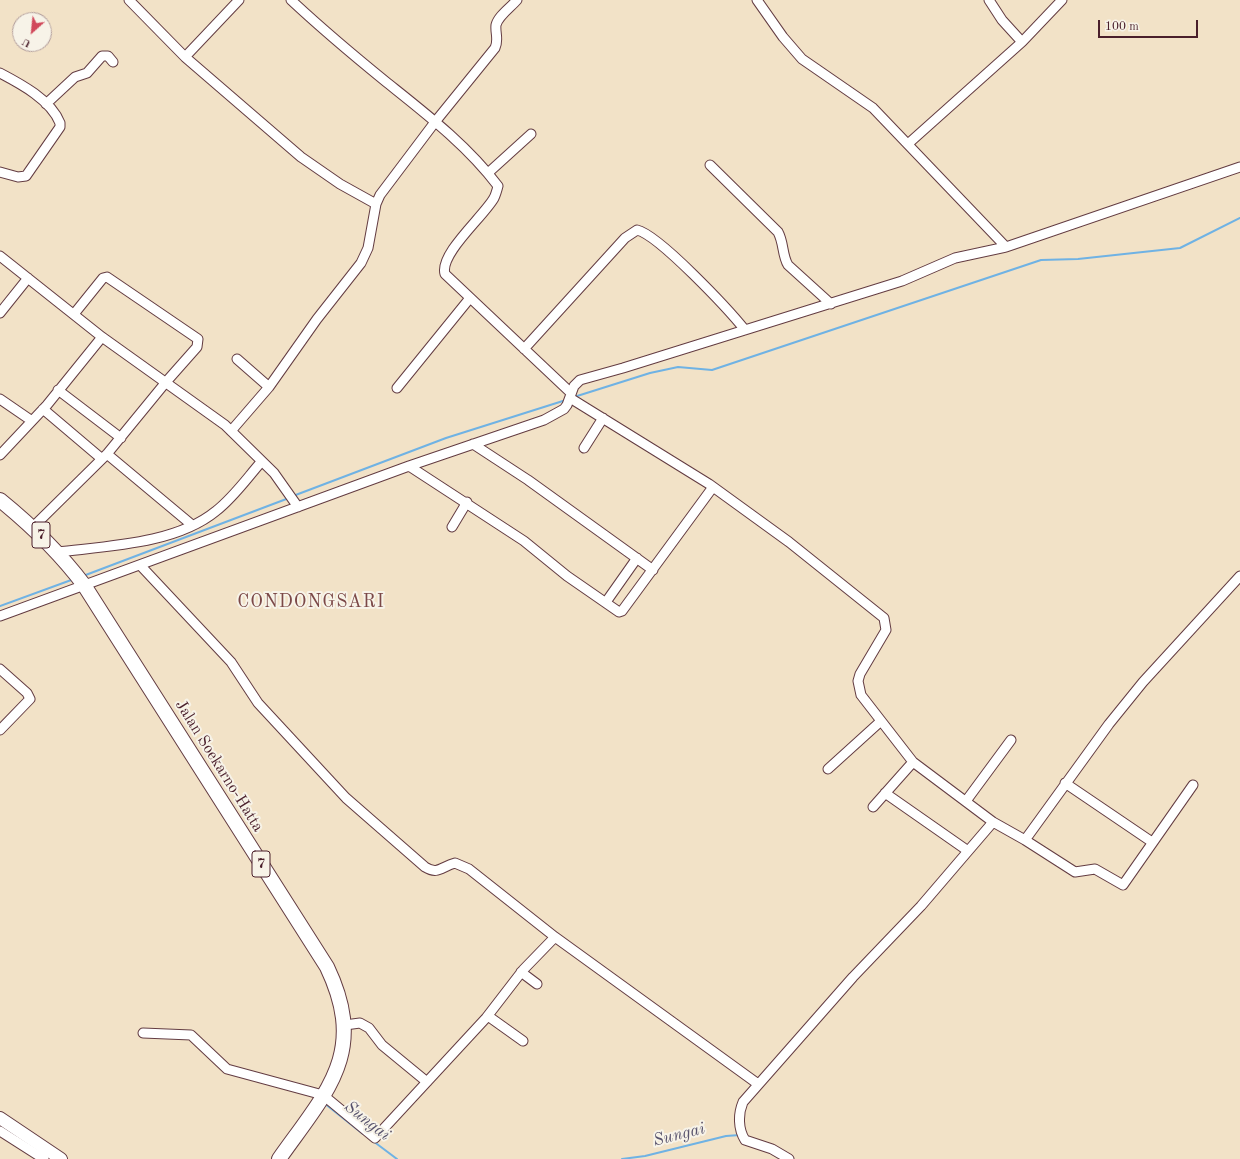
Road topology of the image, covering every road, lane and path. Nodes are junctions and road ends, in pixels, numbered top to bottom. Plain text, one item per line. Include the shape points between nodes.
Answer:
1 (129, 0) edge
2 (239, 0) edge
3 (291, 0) edge
4 (517, 0) edge
5 (757, 0) edge
6 (990, 0) edge
7 (1062, 0) edge
8 (1022, 42) junction
9 (185, 57) junction
10 (113, 62) dead end
11 (0, 73) edge
12 (46, 104) junction
13 (436, 122) junction
14 (531, 134) dead end
15 (908, 143) junction
16 (710, 165) dead end
17 (1240, 167) edge
18 (0, 172) edge
19 (488, 173) junction
20 (376, 204) junction
21 (1006, 247) junction
22 (0, 256) edge
23 (28, 278) junction
24 (470, 298) junction
25 (831, 304) junction
26 (0, 313) edge
27 (74, 314) junction
28 (745, 330) junction
29 (102, 337) junction
30 (524, 349) junction
31 (237, 359) dead end
32 (166, 382) junction
33 (269, 388) junction
34 (397, 388) dead end
35 (58, 390) junction
36 (571, 396) junction
37 (0, 399) edge
38 (43, 409) junction
39 (603, 418) junction
40 (32, 422) junction
41 (231, 431) junction
42 (121, 438) junction
43 (473, 444) junction
44 (584, 448) dead end
45 (0, 455) edge
46 (104, 457) junction
47 (262, 461) junction
48 (409, 466) junction
49 (713, 487) junction
50 (0, 500) edge
51 (467, 502) junction
52 (298, 507) junction
53 (192, 525) junction
54 (33, 527) junction
55 (452, 527) dead end
56 (58, 552) junction
57 (637, 558) junction
58 (140, 565) junction
59 (654, 570) junction
60 (1240, 576) edge
61 (80, 580) junction
62 (606, 602) junction
63 (0, 616) edge
64 (0, 669) edge
65 (881, 721) junction
66 (0, 730) edge
67 (1010, 740) dead end
68 (913, 762) junction
69 (828, 769) dead end
70 (1065, 783) junction
71 (1193, 786) dead end
72 (885, 793) junction
73 (966, 801) junction
74 (873, 806) dead end
75 (993, 822) junction
76 (1025, 840) junction
77 (1152, 842) junction
78 (968, 851) junction
79 (555, 937) junction
80 (521, 972) junction
81 (537, 984) dead end
82 (488, 1016) junction
83 (345, 1025) junction
84 (143, 1033) dead end
85 (523, 1041) dead end
86 (427, 1082) junction
87 (758, 1084) junction
88 (323, 1095) junction
89 (0, 1118) edge
90 (0, 1131) edge
91 (44, 1159) edge
92 (61, 1159) edge
93 (279, 1159) edge
94 (789, 1159) edge

1 - 9 street
2 - 9 street
3 - 13 street via 356,58
4 - 13 street via 498,21 495,48
5 - 15 street via 802,59 873,108
6 - 8 street via 1002,20
7 - 8 street
8 - 15 street
9 - 20 street via 301,157 340,184
10 - 12 street via 108,56 102,56 87,73 75,77
11 - 12 street
12 - 18 street via 58,118 60,127 28,174 18,177
13 - 19 street
13 - 20 street via 380,195
14 - 19 street
15 - 21 street
16 - 25 street via 778,232 788,265
17 - 21 street
19 - 24 street via 498,186 494,197 457,244 444,269 445,274
20 - 33 street via 368,248 361,263 312,325
21 - 25 street via 955,258 902,281
22 - 23 street
23 - 26 street
23 - 27 street
24 - 30 street
24 - 34 street
25 - 28 street
27 - 29 street
27 - 32 street via 103,278 107,277 198,339 197,347
28 - 30 street via 719,300 664,248 646,233 637,230 625,238
28 - 36 street via 580,380 576,383
29 - 32 street
29 - 35 street
30 - 36 street
31 - 33 street
32 - 41 street
32 - 42 street
33 - 41 street
35 - 38 street
35 - 42 street
36 - 39 street
36 - 43 street via 564,409 544,420
37 - 40 street
38 - 40 street
38 - 46 street
39 - 44 street
39 - 49 street
40 - 45 street
41 - 47 street
42 - 46 street
43 - 48 street
43 - 57 street
46 - 53 street
46 - 54 street
47 - 52 street via 274,473
47 - 53 street via 216,511
48 - 51 street
48 - 52 street
49 - 59 street
49 - 65 street via 790,542 884,618 886,630 858,681 861,696
50 - 54 highway, Jalan Soekarno-Hatta / 7
51 - 55 street
51 - 62 street
52 - 58 street
53 - 56 street via 141,542
54 - 56 highway, Jalan Soekarno-Hatta / 7
56 - 61 highway, Jalan Soekarno-Hatta / 7
57 - 59 street
57 - 62 street
58 - 61 street
58 - 79 street via 231,662 258,703 346,798 424,867 436,872 449,865 460,864
59 - 62 street via 621,612
60 - 70 street via 1143,682
61 - 63 street
61 - 83 highway, Jalan Soekarno-Hatta / 7 via 327,967 337,988
64 - 66 street via 30,697
65 - 68 street
65 - 69 street
67 - 73 street
68 - 72 street
68 - 73 street
70 - 76 street
70 - 77 street
71 - 77 street
72 - 74 street
72 - 78 street
73 - 75 street
75 - 76 street
75 - 78 street
76 - 77 street via 1075,872 1095,869 1123,885
78 - 87 street
79 - 80 street
79 - 87 street
80 - 81 street
80 - 82 street
82 - 85 street
82 - 86 street
83 - 86 street via 360,1023 369,1028 382,1045
83 - 88 highway, Jalan Soekarno-Hatta / 7 via 340,1061
84 - 88 street via 191,1036 226,1070
86 - 88 street via 375,1138
87 - 94 street via 740,1110 742,1135 751,1144 772,1149
88 - 93 highway, Jalan Soekarno-Hatta / 7
89 - 92 main road
90 - 91 street

